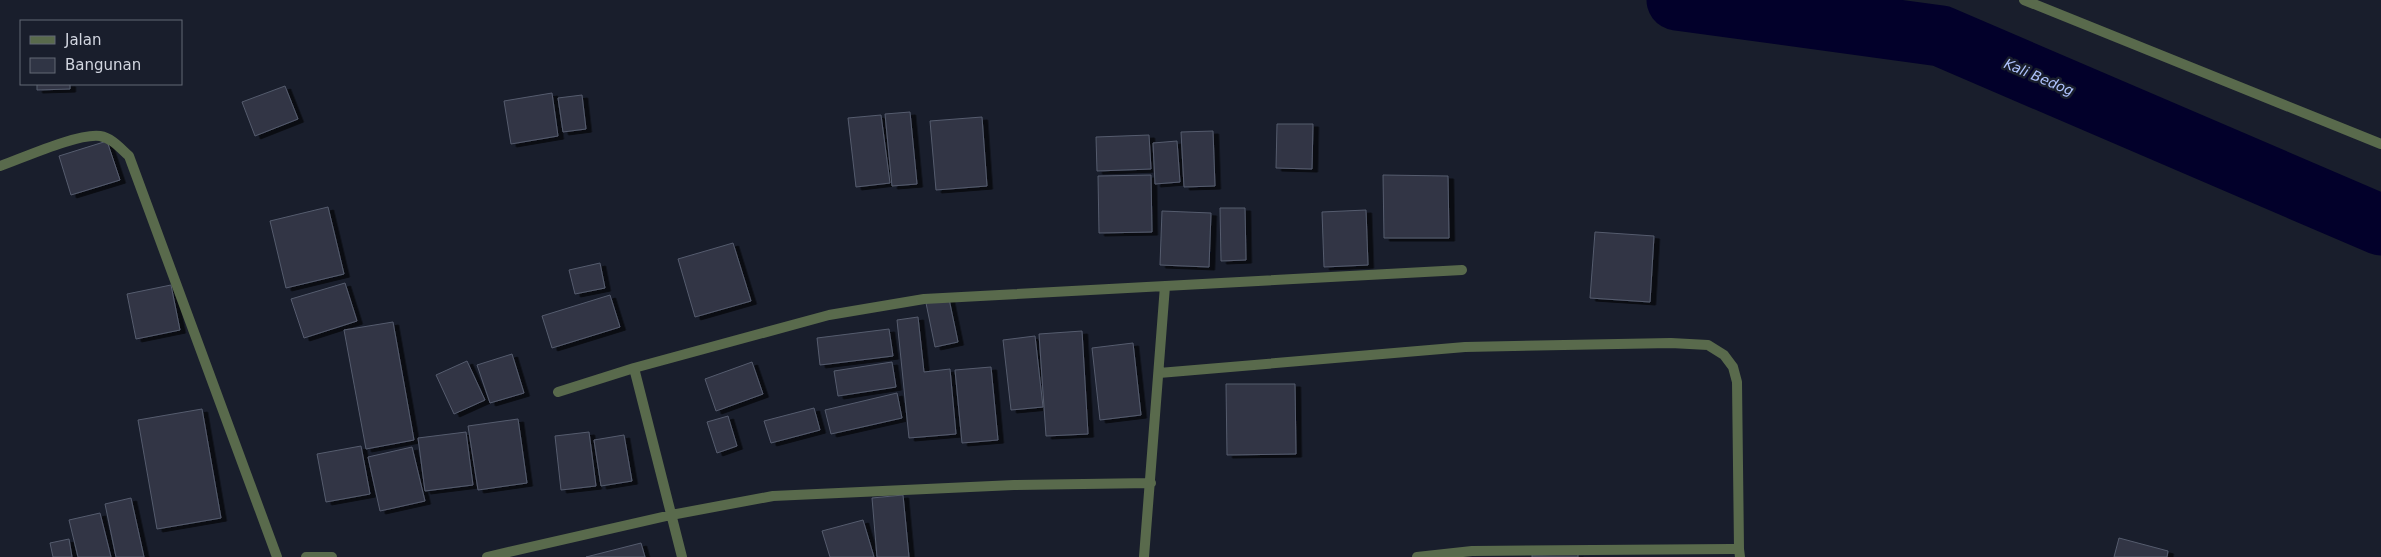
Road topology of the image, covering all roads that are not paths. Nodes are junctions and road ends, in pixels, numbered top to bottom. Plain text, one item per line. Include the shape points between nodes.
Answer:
1 (2024, 0) edge
2 (2381, 144) edge
3 (0, 166) edge
4 (1462, 270) dead end
5 (1165, 286) junction
6 (634, 368) junction
7 (1159, 373) junction
8 (558, 392) dead end
9 (1151, 483) junction
10 (672, 515) junction
11 (1740, 553) edge
12 (277, 557) edge
13 (306, 557) edge
14 (332, 557) edge
15 (487, 557) edge
16 (682, 557) edge
17 (1144, 557) edge
18 (1417, 557) edge

1 - 2 street
3 - 12 street via 83,137 101,136 113,141 129,156
4 - 5 street
5 - 6 street via 924,299 828,315
5 - 7 street
6 - 8 street
6 - 10 street
7 - 9 street
7 - 11 street via 1465,347 1708,344 1724,355 1733,367 1737,382
9 - 10 street via 1014,485 773,496
9 - 17 street
10 - 15 street
10 - 16 street
11 - 18 street via 1472,551
13 - 14 street

